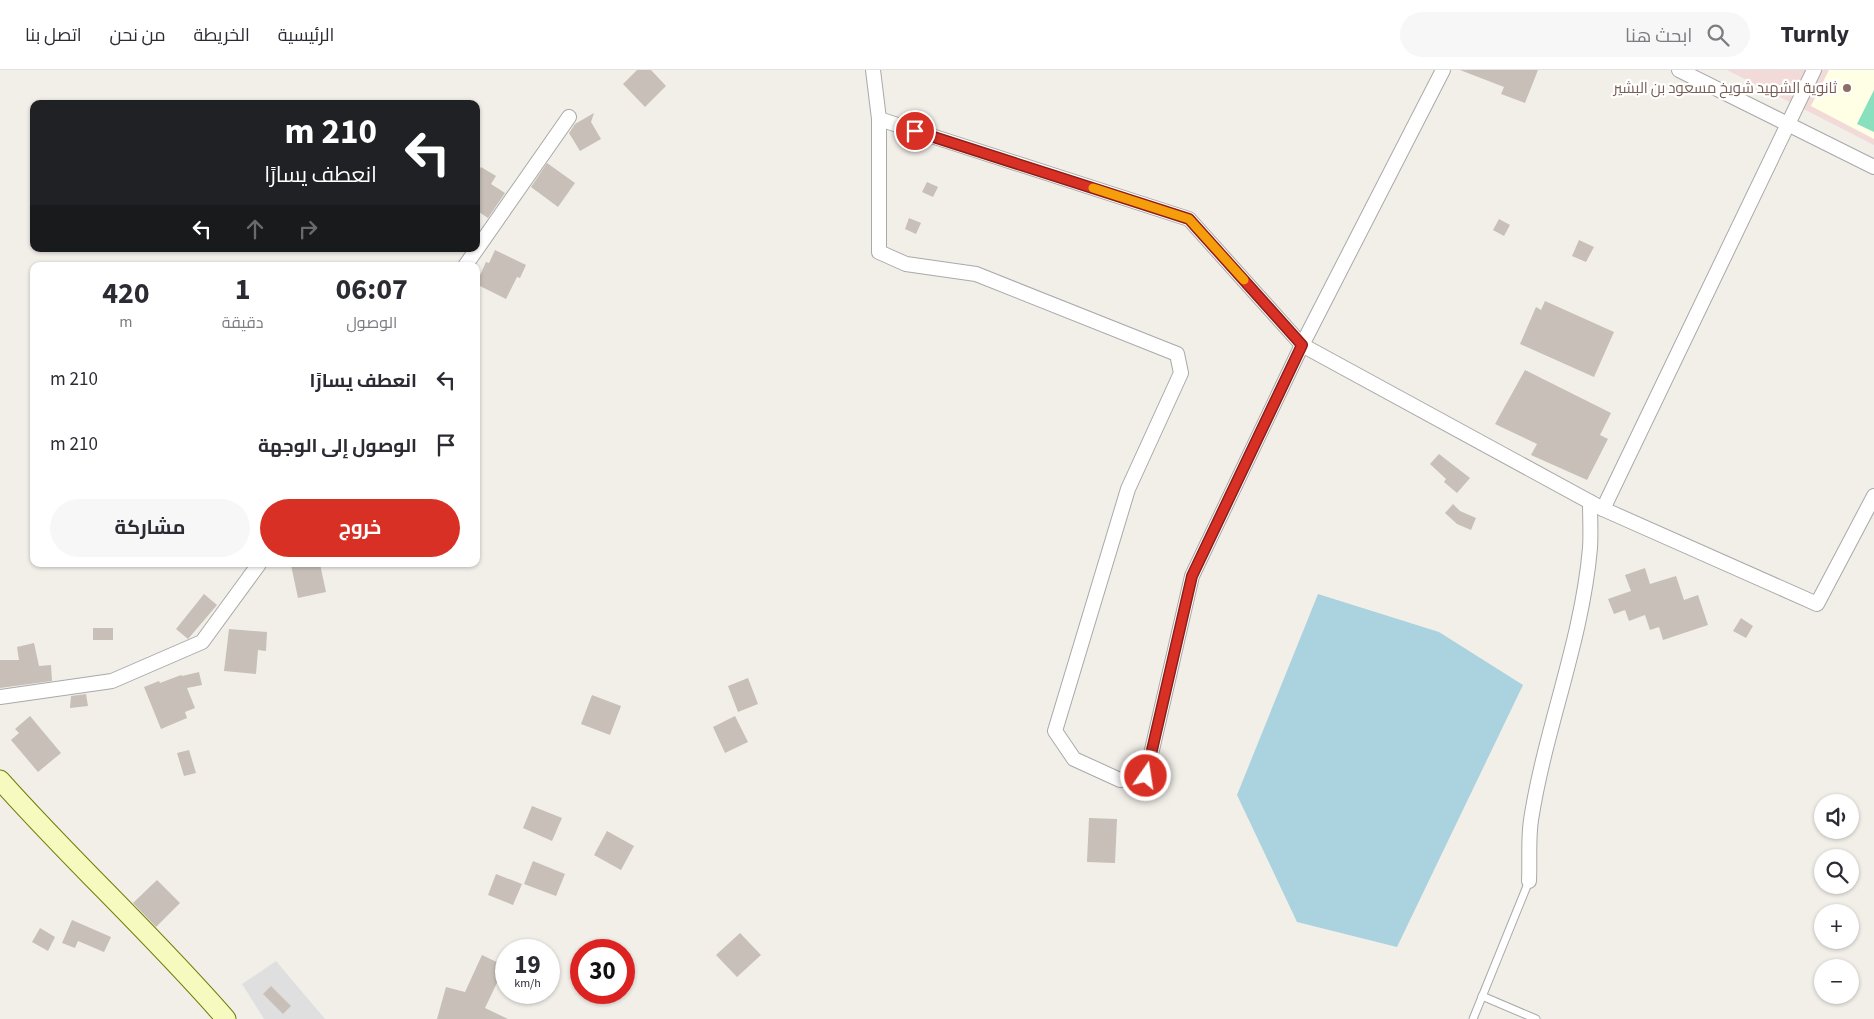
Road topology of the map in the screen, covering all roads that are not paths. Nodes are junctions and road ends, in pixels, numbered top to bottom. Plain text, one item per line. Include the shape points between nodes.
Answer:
1 (872, 70) edge
2 (1443, 70) edge
3 (1679, 70) edge
4 (1814, 70) edge
5 (569, 117) dead end
6 (879, 119) junction
7 (1788, 125) junction
8 (1874, 168) edge
9 (480, 245) edge
10 (1302, 345) junction
11 (1874, 496) edge
12 (1590, 502) junction
13 (1603, 509) junction
14 (257, 567) edge
15 (0, 697) edge
16 (0, 780) edge
17 (1529, 881) joint
18 (1482, 996) junction
19 (226, 1019) edge
20 (1472, 1019) edge
21 (1536, 1019) edge

1 - 6 street
2 - 10 street
3 - 7 street
4 - 7 street
5 - 9 street
6 - 10 street via 1189,219
6 - 10 street via 879,252 906,264 976,274 1177,354 1182,374 1128,489 1055,731 1074,759 1120,780 1146,776 1192,576
7 - 8 street
7 - 13 street
10 - 12 street
11 - 13 street via 1817,604
12 - 13 street
12 - 17 street via 1586,578 1536,794 1531,822
14 - 15 street via 202,642 112,681
16 - 19 main road
17 - 18 lane
18 - 20 lane
18 - 21 lane

